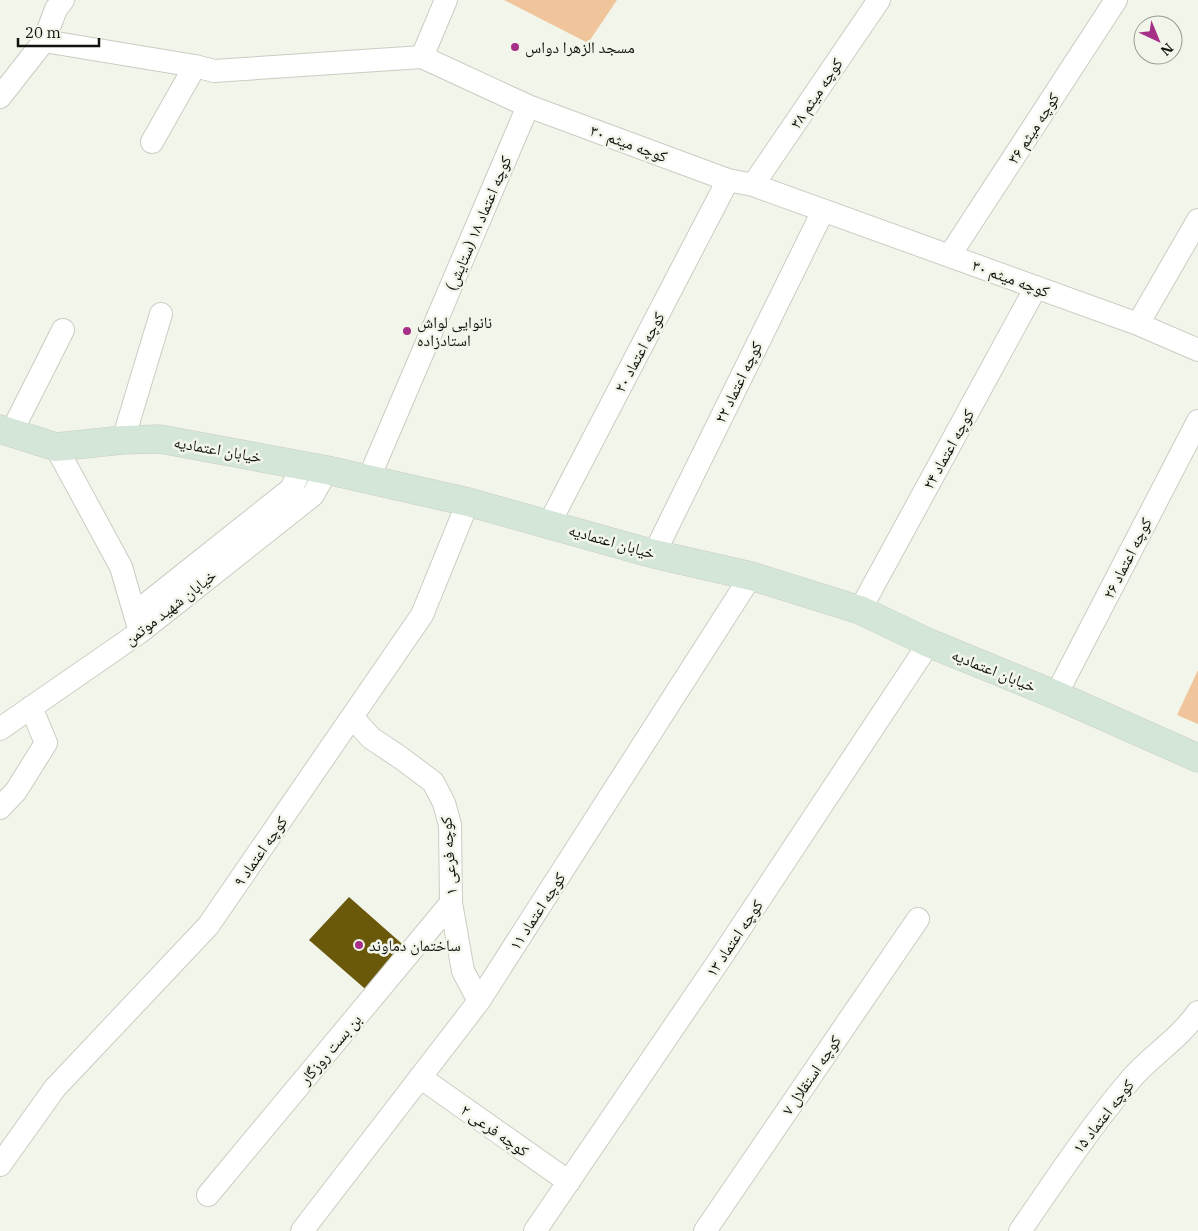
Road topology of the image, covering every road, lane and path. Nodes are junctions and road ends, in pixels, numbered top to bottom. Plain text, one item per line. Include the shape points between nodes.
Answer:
1 (62, 0) edge
2 (446, 0) edge
3 (879, 0) edge
4 (1116, 0) edge
5 (44, 41) junction
6 (422, 57) junction
7 (196, 66) junction
8 (0, 97) edge
9 (528, 106) junction
10 (152, 142) dead end
11 (728, 180) junction
12 (753, 185) junction
13 (823, 211) junction
14 (1198, 220) edge
15 (950, 255) junction
16 (1036, 288) junction
17 (161, 314) dead end
18 (1138, 324) junction
19 (63, 330) dead end
20 (1198, 350) edge
21 (1198, 421) edge
22 (6, 431) edge
23 (123, 440) junction
24 (56, 447) junction
25 (315, 467) junction
26 (369, 478) junction
27 (468, 502) junction
28 (549, 524) junction
29 (654, 554) junction
30 (751, 576) junction
31 (860, 610) junction
32 (137, 622) junction
33 (929, 643) junction
34 (1056, 695) junction
35 (31, 707) junction
36 (352, 718) junction
37 (0, 729) edge
38 (1198, 758) edge
39 (0, 808) edge
40 (451, 903) junction
41 (918, 919) dead end
42 (479, 1001) junction
43 (1193, 1019) edge
44 (420, 1078) junction
45 (0, 1165) edge
46 (569, 1182) junction
47 (208, 1195) dead end
48 (542, 1228) edge
49 (302, 1231) edge
50 (705, 1231) edge
51 (1020, 1231) edge

1 - 5 street
2 - 6 street
3 - 12 street, کوچه میثم ۳۸
4 - 15 street, کوچه میثم ۳۶
5 - 7 street, کوچه میثم ۳۰
5 - 8 street
6 - 7 street, کوچه میثم ۳۰ via 214,71
6 - 9 street, کوچه میثم ۳۰
7 - 10 street
9 - 11 street, کوچه میثم ۳۰
9 - 26 street, کوچه اعتماد ۱۸ (ستایش)
11 - 12 street, کوچه میثم ۳۰
11 - 28 street, کوچه اعتماد ۲۰
12 - 13 street, کوچه میثم ۳۰
13 - 15 street, کوچه میثم ۳۰
13 - 29 street, کوچه اعتماد ۲۲
14 - 18 street
15 - 16 street, کوچه میثم ۳۰
16 - 18 street, کوچه میثم ۳۰
16 - 31 street, کوچه اعتماد ۲۴
17 - 23 street
18 - 20 street, کوچه میثم ۳۰
19 - 22 street
21 - 34 street, کوچه اعتماد ۲۶
22 - 24 street, خیابان اعتمادیه
23 - 24 street, خیابان اعتمادیه
23 - 25 street, خیابان اعتمادیه via 160,439
24 - 32 street via 121,567
25 - 26 street, خیابان اعتمادیه
25 - 32 street, خیابان شهید موتمن via 313,495
26 - 27 street, خیابان اعتمادیه
27 - 28 street, خیابان اعتمادیه
27 - 36 street, کوچه اعتماد ۹ via 422,615
28 - 29 street, خیابان اعتمادیه
29 - 30 street, خیابان اعتمادیه
30 - 31 street, خیابان اعتمادیه
30 - 42 street, کوچه اعتماد ۱۱
31 - 33 street, خیابان اعتمادیه
32 - 35 street, خیابان شهید موتمن
33 - 34 street, خیابان اعتمادیه
33 - 46 street, کوچه اعتماد ۱۳
34 - 38 street, خیابان اعتمادیه
35 - 37 street, خیابان شهید موتمن
35 - 39 street via 46,743 16,791
36 - 40 street, کوچه فرعی ۱ via 371,738 433,782 444,803 450,825
36 - 45 street, کوچه اعتماد ۹ via 208,926 55,1088
40 - 42 street, کوچه فرعی ۱ via 463,971
40 - 47 street, بن بست روزگار
41 - 50 street, کوچه استقلال ۷
42 - 44 street, کوچه اعتماد ۱۱
43 - 51 street, کوچه اعتماد ۱۵ via 1133,1076 1101,1114
44 - 46 street, کوچه فرعی ۲
44 - 49 street, کوچه اعتماد ۱۱
46 - 48 street, کوچه اعتماد ۱۳

